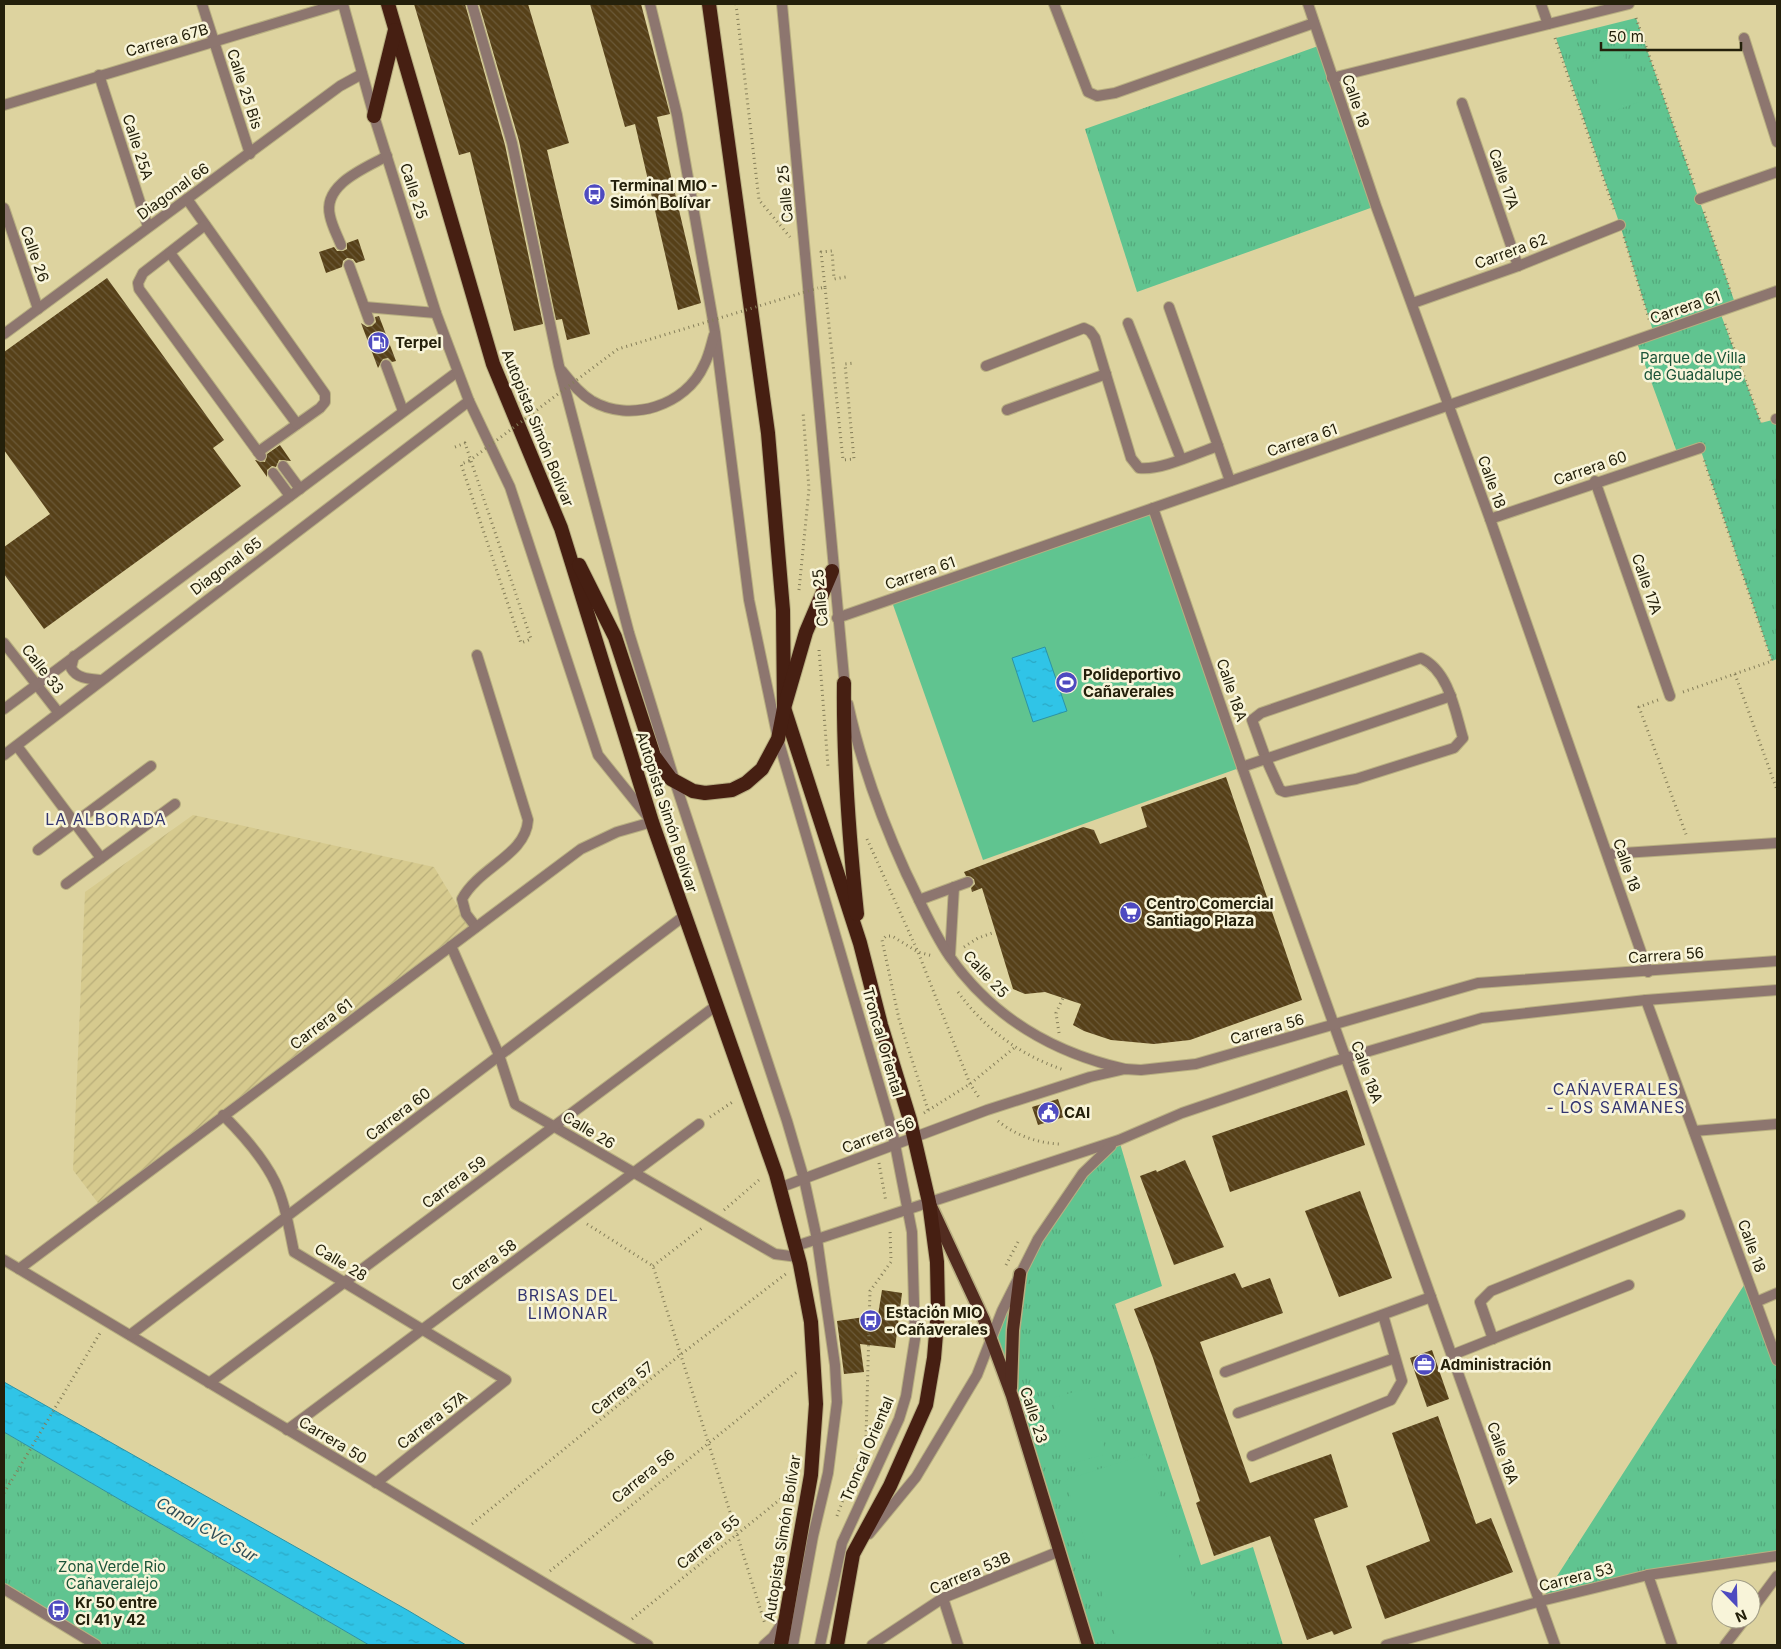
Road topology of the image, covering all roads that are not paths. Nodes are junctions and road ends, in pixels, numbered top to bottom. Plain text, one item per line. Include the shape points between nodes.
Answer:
1 (202, 4) edge
2 (341, 4) edge
3 (388, 4) edge
4 (472, 4) edge
5 (650, 4) edge
6 (709, 4) edge
7 (782, 4) edge
8 (1054, 4) edge
9 (1308, 4) edge
10 (1541, 4) edge
11 (1629, 4) edge
12 (1591, 8) edge
13 (1314, 23) junction
14 (1548, 24) junction
15 (395, 29) junction
16 (1744, 38) dead end
17 (214, 42) junction
18 (362, 74) junction
19 (99, 75) junction
20 (1332, 78) junction
21 (1462, 103) dead end
22 (4, 105) edge
23 (374, 116) junction
24 (1777, 142) edge
25 (250, 154) junction
26 (386, 156) junction
27 (1777, 172) edge
28 (1700, 199) road end
29 (187, 200) junction
30 (4, 208) edge
31 (205, 225) junction
32 (1620, 226) road end
33 (148, 227) junction
34 (341, 245) dead end
35 (170, 253) junction
36 (349, 265) dead end
37 (1518, 266) junction
38 (1777, 291) edge
39 (1412, 303) junction
40 (365, 307) junction
41 (1169, 307) dead end
42 (38, 309) junction
43 (436, 313) junction
44 (369, 320) dead end
45 (1128, 323) dead end
46 (715, 332) junction
47 (4, 334) edge
48 (386, 365) dead end
49 (559, 366) junction
50 (986, 366) dead end
51 (457, 372) junction
52 (1106, 374) junction
53 (469, 401) junction
54 (1448, 406) junction
55 (1007, 410) dead end
56 (403, 411) junction
57 (297, 424) junction
58 (1218, 446) junction
59 (1700, 448) road end
60 (1180, 459) junction
61 (283, 466) dead end
62 (273, 473) dead end
63 (1230, 481) junction
64 (1595, 482) junction
65 (300, 489) junction
66 (290, 496) junction
67 (1153, 508) junction
68 (1490, 519) junction
69 (560, 528) junction
70 (832, 571) junction
71 (837, 618) junction
72 (4, 643) edge
73 (477, 655) dead end
74 (74, 656) junction
75 (101, 680) junction
76 (844, 683) junction
77 (37, 685) junction
78 (1451, 696) junction
79 (1670, 696) road end
80 (784, 708) junction
81 (4, 710) edge
82 (58, 712) junction
83 (778, 739) junction
84 (17, 746) junction
85 (4, 756) edge
86 (1266, 759) junction
87 (151, 766) dead end
88 (1242, 767) junction
89 (675, 782) junction
90 (175, 804) dead end
91 (652, 822) junction
92 (75, 823) junction
93 (1777, 843) edge
94 (38, 850) dead end
95 (1608, 854) junction
96 (101, 858) junction
97 (968, 882) dead end
98 (66, 884) dead end
99 (954, 887) junction
100 (919, 900) junction
101 (684, 916) junction
102 (476, 927) junction
103 (860, 942) junction
104 (451, 946) junction
105 (950, 956) junction
106 (1777, 961) edge
107 (1648, 972) junction
108 (1777, 990) edge
109 (1646, 1000) junction
110 (717, 1005) junction
111 (1334, 1026) junction
112 (500, 1055) junction
113 (1347, 1058) junction
114 (1125, 1069) junction
115 (223, 1115) junction
116 (699, 1124) road end
117 (1777, 1124) edge
118 (553, 1126) junction
119 (1694, 1131) junction
120 (914, 1138) junction
121 (1119, 1140) junction
122 (894, 1145) junction
123 (633, 1173) junction
124 (804, 1179) junction
125 (780, 1188) junction
126 (929, 1202) junction
127 (908, 1209) junction
128 (1680, 1215) dead end
129 (287, 1217) junction
130 (817, 1239) junction
131 (798, 1256) junction
132 (4, 1260) edge
133 (19, 1269) junction
134 (1020, 1274) junction
135 (345, 1282) junction
136 (1629, 1285) dead end
137 (1777, 1293) edge
138 (1431, 1297) junction
139 (1756, 1302) junction
140 (1383, 1315) junction
141 (422, 1329) junction
142 (130, 1335) junction
143 (1492, 1339) junction
144 (990, 1341) junction
145 (1452, 1355) junction
146 (1395, 1358) junction
147 (1777, 1360) edge
148 (1225, 1372) dead end
149 (506, 1380) joint
150 (209, 1383) junction
151 (1012, 1396) junction
152 (1238, 1413) dead end
153 (287, 1430) junction
154 (1252, 1456) dead end
155 (376, 1483) junction
156 (1060, 1551) junction
157 (853, 1554) junction
158 (1777, 1556) edge
159 (1648, 1575) junction
160 (1777, 1576) edge
161 (4, 1589) edge
162 (943, 1598) junction
163 (1761, 1598) edge
164 (1541, 1601) junction
165 (784, 1619) junction
166 (1737, 1629) edge
167 (96, 1645) edge
168 (648, 1645) edge
169 (764, 1645) edge
170 (781, 1645) edge
171 (793, 1645) edge
172 (820, 1645) edge
173 (837, 1645) edge
174 (872, 1645) edge
175 (958, 1645) edge
176 (1088, 1645) edge
177 (1386, 1645) edge
178 (1555, 1645) edge
179 (1672, 1645) edge
180 (1725, 1645) edge

1 - 17 street, Calle 25 Bis
2 - 17 street, Carrera 67B
2 - 18 street, Calle 25
3 - 15 highway, Autopista Simón Bolívar
4 - 49 street, Troncal Oriental via 512,143
5 - 46 street, Troncal Oriental via 677,115
6 - 80 highway via 768,433 782,610
7 - 70 street, Calle 25
8 - 13 street via 1088,92 1097,96 1115,93
9 - 13 street, Calle 18
10 - 14 street
11 - 12 street
12 - 14 street
13 - 20 street, Calle 18
14 - 20 street
15 - 23 highway
15 - 69 highway, Autopista Simón Bolívar via 494,364
16 - 24 street
17 - 19 street, Carrera 67B
17 - 25 street, Calle 25 Bis
18 - 23 street, Calle 25
18 - 25 street, Diagonal 66 via 340,86
19 - 22 street, Carrera 67B
19 - 33 street, Calle 25A
20 - 39 street, Calle 18
21 - 37 street, Calle 17A
23 - 26 street, Calle 25
25 - 29 street, Diagonal 66
26 - 34 street via 333,192 329,214
26 - 43 street, Calle 25
27 - 28 street
29 - 31 street
29 - 33 street, Diagonal 66
30 - 42 street, Calle 26
31 - 35 street
31 - 57 street via 325,394 323,405
32 - 37 street, Carrera 62
33 - 42 street, Diagonal 66
35 - 57 street
35 - 57 street via 143,273 138,282 139,289 259,454
36 - 40 street
37 - 39 street, Carrera 62
38 - 54 street, Carrera 61
39 - 54 street, Calle 18
40 - 43 street
40 - 44 street
41 - 58 street
42 - 47 street, Diagonal 66
43 - 51 street, Calle 25
45 - 60 street
46 - 49 street via 704,366 690,386 671,401 650,409 612,409 593,401 577,390
46 - 83 street, Troncal Oriental via 749,600
48 - 56 street
49 - 89 street, Troncal Oriental via 629,633
50 - 52 street via 1084,328 1095,338
51 - 53 street, Calle 25
51 - 56 street, Diagonal 65
52 - 55 street
52 - 60 street via 1132,458 1139,468 1148,469
53 - 75 street, Diagonal 65
53 - 91 street, Calle 25 via 510,487 598,755
54 - 63 street, Carrera 61
54 - 68 street, Calle 18
56 - 65 street, Diagonal 65
58 - 60 street
58 - 63 street
59 - 64 street, Carrera 60
61 - 65 street
62 - 66 street
63 - 67 street, Carrera 61
64 - 68 street, Carrera 60
64 - 79 street, Calle 17A
65 - 66 street, Diagonal 65
66 - 74 street, Diagonal 65
67 - 71 street, Carrera 61
67 - 88 street, Calle 18A
68 - 95 street, Calle 18
69 - 89 highway via 616,637 654,756
69 - 91 highway, Autopista Simón Bolívar
70 - 71 street, Calle 25
70 - 80 highway via 806,632
71 - 76 street, Calle 25
72 - 77 street, Calle 33
73 - 102 street via 528,820 528,830 521,843 477,878 462,900 466,914
74 - 75 street via 73,672 86,679
74 - 77 street, Diagonal 65
75 - 82 street, Diagonal 65
76 - 100 street, Calle 25 via 859,754 883,822
76 - 103 highway via 843,752 847,820
77 - 81 street, Diagonal 65
77 - 82 street, Calle 33
78 - 86 street
78 - 86 street via 1463,738 1454,748 1356,778 1285,792 1280,790
78 - 86 street via 1432,664 1421,658 1261,713 1252,720
80 - 83 highway
80 - 103 highway
82 - 84 street, Diagonal 65
83 - 89 highway via 762,769 732,790 705,793 692,791
83 - 122 street, Troncal Oriental via 878,1079
84 - 85 street, Diagonal 65
84 - 92 street
86 - 88 street
87 - 92 street
88 - 111 street, Calle 18A
89 - 124 street, Troncal Oriental
90 - 96 street
91 - 101 highway, Autopista Simón Bolívar
91 - 102 street, Carrera 61 via 617,832 581,849
92 - 94 street
92 - 96 street
93 - 95 street
95 - 107 street, Calle 18
96 - 98 street
97 - 99 street
99 - 100 street
99 - 105 street
100 - 105 street, Calle 25
101 - 110 highway, Autopista Simón Bolívar
101 - 112 street, Carrera 60
102 - 104 street, Carrera 61
103 - 120 highway
104 - 112 street, Calle 26
104 - 115 street, Carrera 61
105 - 114 street, Calle 25 via 984,997 1033,1034 1076,1056
106 - 107 street, Carrera 56
107 - 111 street, Carrera 56 via 1478,983
108 - 109 street
109 - 113 street via 1482,1018
109 - 119 street, Calle 18
110 - 118 street, Carrera 59
110 - 125 highway, Autopista Simón Bolívar
111 - 113 street, Calle 18A
111 - 114 street, Carrera 56 via 1196,1064 1149,1070
112 - 118 street, Calle 26 via 515,1104
112 - 129 street, Carrera 60
113 - 121 street via 1182,1112
113 - 138 street, Calle 18A
114 - 120 street, Carrera 56 via 987,1110
115 - 129 street, Calle 28 via 254,1150 275,1181
115 - 133 street, Carrera 61
116 - 123 street, Carrera 58
117 - 119 street
118 - 123 street, Calle 26
118 - 135 street, Carrera 59
119 - 139 street, Calle 18
120 - 122 street, Carrera 56
120 - 126 highway
121 - 126 street
121 - 134 street via 1083,1173 1038,1238
122 - 124 street, Carrera 56
122 - 127 street, Troncal Oriental
123 - 131 street, Calle 26 via 775,1254
123 - 141 street, Carrera 58
124 - 125 street, Carrera 56
124 - 130 street, Troncal Oriental
125 - 131 highway, Autopista Simón Bolívar
126 - 127 street
126 - 144 main road, Calle 23 via 984,1320
126 - 157 highway via 937,1262 938,1310 926,1405 890,1486
127 - 130 street
127 - 172 street, Troncal Oriental via 915,1338 906,1396 899,1419 842,1543
128 - 143 street via 1491,1291 1480,1302
129 - 135 street, Calle 28 via 294,1252
129 - 142 street, Carrera 60
130 - 131 street
130 - 171 street, Troncal Oriental via 835,1365 837,1402 828,1473
131 - 165 highway, Autopista Simón Bolívar via 811,1322 816,1404 811,1475
132 - 133 street, Carrera 50
133 - 142 street, Carrera 50
134 - 144 street
134 - 151 main road via 1013,1330
135 - 141 street, Calle 28
135 - 150 street, Carrera 59
136 - 143 street
137 - 139 street
138 - 140 street
138 - 145 street, Calle 18A
139 - 147 street, Calle 18
140 - 146 street
140 - 148 street
141 - 149 street, Calle 28
141 - 153 street, Carrera 58
142 - 150 street, Carrera 50
143 - 145 street
144 - 151 main road, Calle 23
144 - 157 street via 977,1375 937,1445 916,1477
145 - 164 street, Calle 18A
146 - 152 street
146 - 154 street via 1402,1380 1391,1400
149 - 155 street, Carrera 57A
150 - 153 street, Carrera 50
151 - 156 main road, Calle 23
153 - 155 street, Carrera 50
155 - 168 street, Carrera 50
156 - 162 street, Carrera 53B
156 - 176 main road, Calle 23
157 - 173 highway
158 - 159 street, Carrera 53
159 - 164 street, Carrera 53
159 - 179 street
160 - 163 street
161 - 167 street
162 - 174 street, Carrera 53B
162 - 175 street
164 - 177 street, Carrera 53
164 - 178 street, Calle 18A
165 - 169 street
165 - 170 highway, Autopista Simón Bolívar
166 - 180 street

